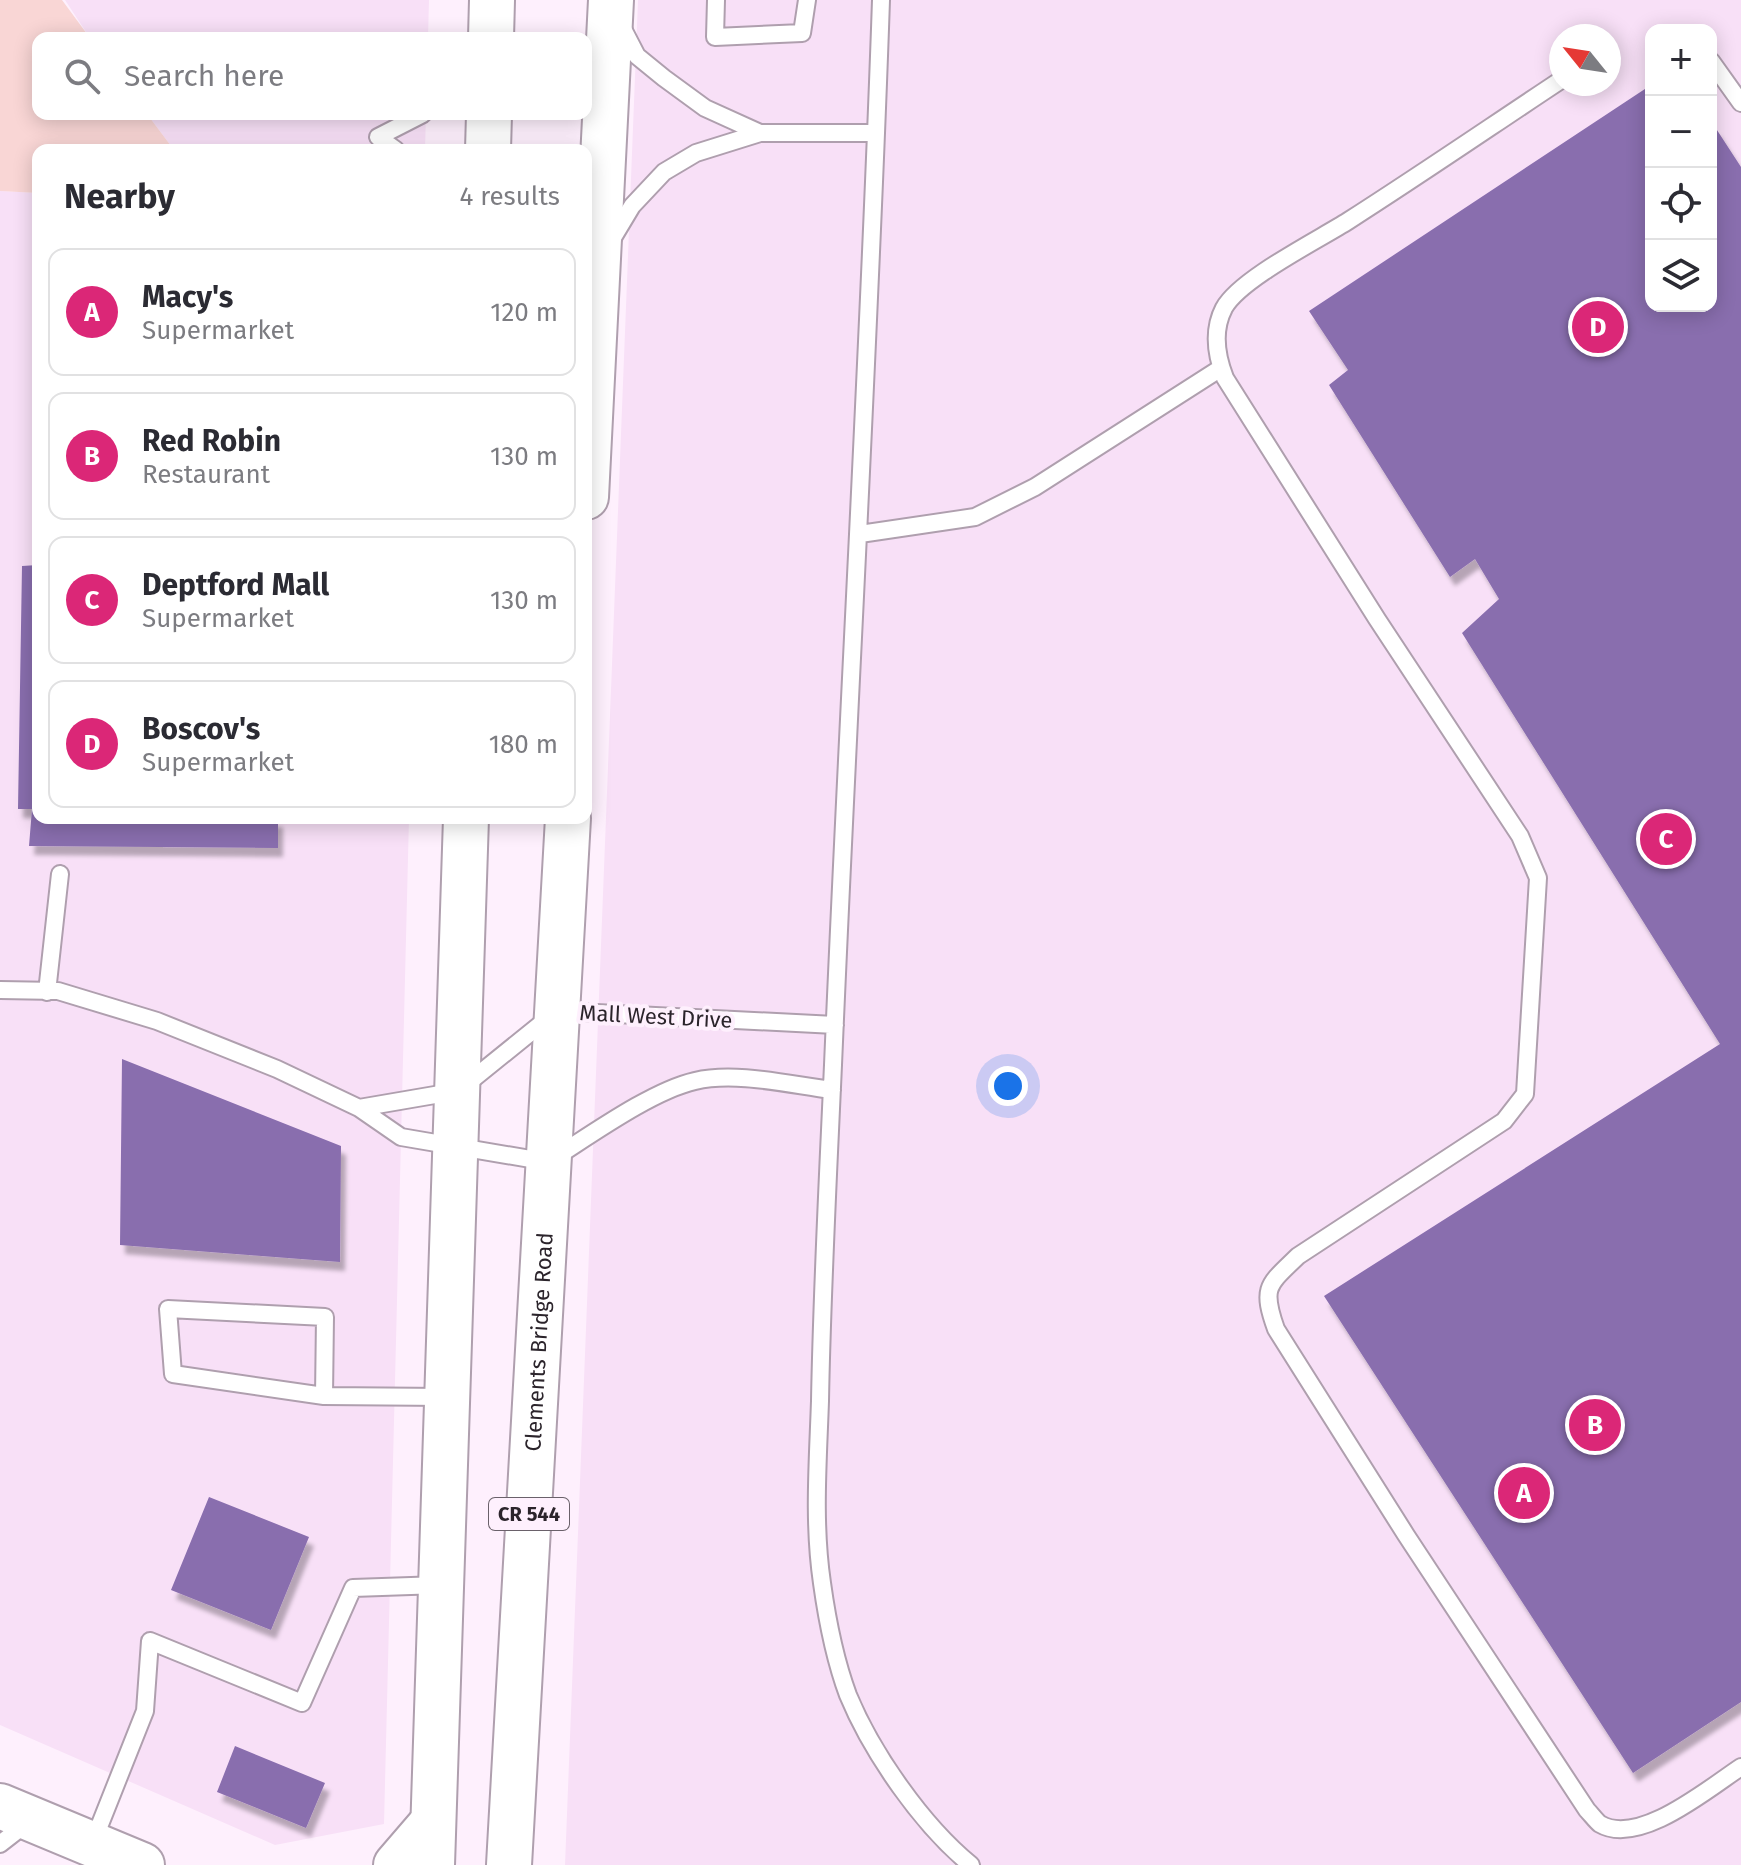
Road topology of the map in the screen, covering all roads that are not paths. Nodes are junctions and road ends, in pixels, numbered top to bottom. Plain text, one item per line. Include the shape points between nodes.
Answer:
1 (492, 0) edge
2 (716, 0) edge
3 (807, 0) edge
4 (881, 0) edge
5 (611, 2) edge
6 (491, 32) edge
7 (1717, 69) edge
8 (1549, 88) edge
9 (1741, 103) edge
10 (411, 120) edge
11 (489, 120) edge
12 (760, 133) junction
13 (876, 133) junction
14 (388, 144) edge
15 (488, 144) edge
16 (599, 260) junction
17 (1221, 368) junction
18 (592, 388) edge
19 (860, 534) junction
20 (466, 824) edge
21 (568, 824) edge
22 (60, 874) dead end
23 (0, 990) edge
24 (47, 992) junction
25 (557, 1011) junction
26 (835, 1025) junction
27 (832, 1090) junction
28 (458, 1091) junction
29 (359, 1108) junction
30 (456, 1146) junction
31 (548, 1162) junction
32 (324, 1396) junction
33 (448, 1397) junction
34 (441, 1585) junction
35 (1741, 1767) edge
36 (433, 1822) junction
37 (11, 1823) edge
38 (93, 1844) junction
39 (142, 1865) edge
40 (396, 1865) edge
41 (432, 1865) edge
42 (509, 1865) edge
43 (971, 1865) edge

1 - 6 main road
2 - 3 lane via 715,37 802,33
4 - 13 lane
5 - 12 lane via 637,56 705,108
5 - 16 main road
7 - 9 lane
8 - 17 lane via 1236,293 1224,307 1215,335
10 - 14 lane via 378,137
11 - 15 main road
12 - 13 lane
12 - 16 lane via 696,153 664,172 632,206
13 - 19 lane
16 - 18 main road
17 - 19 lane via 1035,487 975,517
17 - 35 lane via 1520,836 1538,878 1525,1094 1504,1121 1298,1256 1272,1281 1266,1303 1276,1329 1474,1640 1601,1824 1628,1830 1658,1821
19 - 26 lane
20 - 28 main road
21 - 25 main road, Clements Bridge Road / CR 544
22 - 24 lane
23 - 24 lane
24 - 29 lane via 157,1021
25 - 26 lane, Mall West Drive
25 - 28 lane, Mall West Drive
25 - 31 main road, Clements Bridge Road / CR 544
26 - 27 lane
27 - 31 lane via 736,1079 696,1081 648,1100
27 - 43 lane via 816,1523 822,1583 847,1690 870,1738 924,1817
28 - 29 lane
28 - 30 main road
29 - 30 lane via 401,1137
30 - 31 lane
30 - 33 main road
31 - 42 main road, Clements Bridge Road / CR 544
32 - 32 lane via 173,1374 168,1309 325,1317
32 - 33 lane
33 - 34 main road
34 - 36 main road
34 - 38 lane via 353,1588 302,1703 150,1641 145,1711
36 - 40 main road
36 - 41 main road
37 - 38 main road
38 - 39 main road

